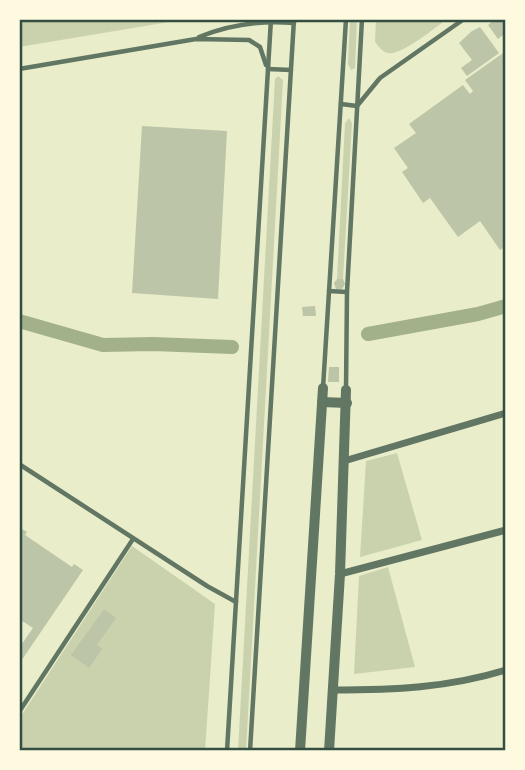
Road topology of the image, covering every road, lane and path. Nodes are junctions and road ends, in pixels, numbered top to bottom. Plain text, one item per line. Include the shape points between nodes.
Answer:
1 (346, 19) edge
2 (362, 19) edge
3 (464, 19) edge
4 (271, 20) edge
5 (294, 21) edge
6 (196, 39) junction
7 (19, 69) edge
8 (268, 69) junction
9 (291, 70) junction
10 (341, 104) junction
11 (357, 106) junction
12 (329, 291) junction
13 (347, 292) junction
14 (323, 388) joint
15 (346, 390) joint
16 (322, 402) junction
17 (347, 403) junction
18 (506, 413) edge
19 (344, 461) junction
20 (19, 464) edge
21 (506, 530) edge
22 (133, 539) junction
23 (340, 574) junction
24 (236, 602) junction
25 (506, 670) edge
26 (332, 690) junction
27 (19, 712) edge
28 (228, 751) edge
29 (250, 751) edge
30 (300, 751) edge
31 (329, 751) edge

1 - 10 lane
2 - 11 lane
3 - 11 lane via 380,78
4 - 5 lane
4 - 6 lane via 219,29
4 - 8 lane
5 - 9 lane
6 - 7 lane
6 - 8 lane via 249,40 260,47
8 - 9 lane
8 - 24 lane
9 - 29 lane
10 - 11 lane
10 - 12 lane
11 - 13 lane
12 - 13 lane
12 - 14 lane
13 - 15 lane
14 - 16 street
15 - 17 street
16 - 17 street
16 - 30 street
17 - 19 street
18 - 19 street
19 - 23 street
20 - 22 lane
21 - 23 street
22 - 24 lane
22 - 27 lane
23 - 26 street
24 - 28 lane
25 - 26 street via 407,690
26 - 31 street

